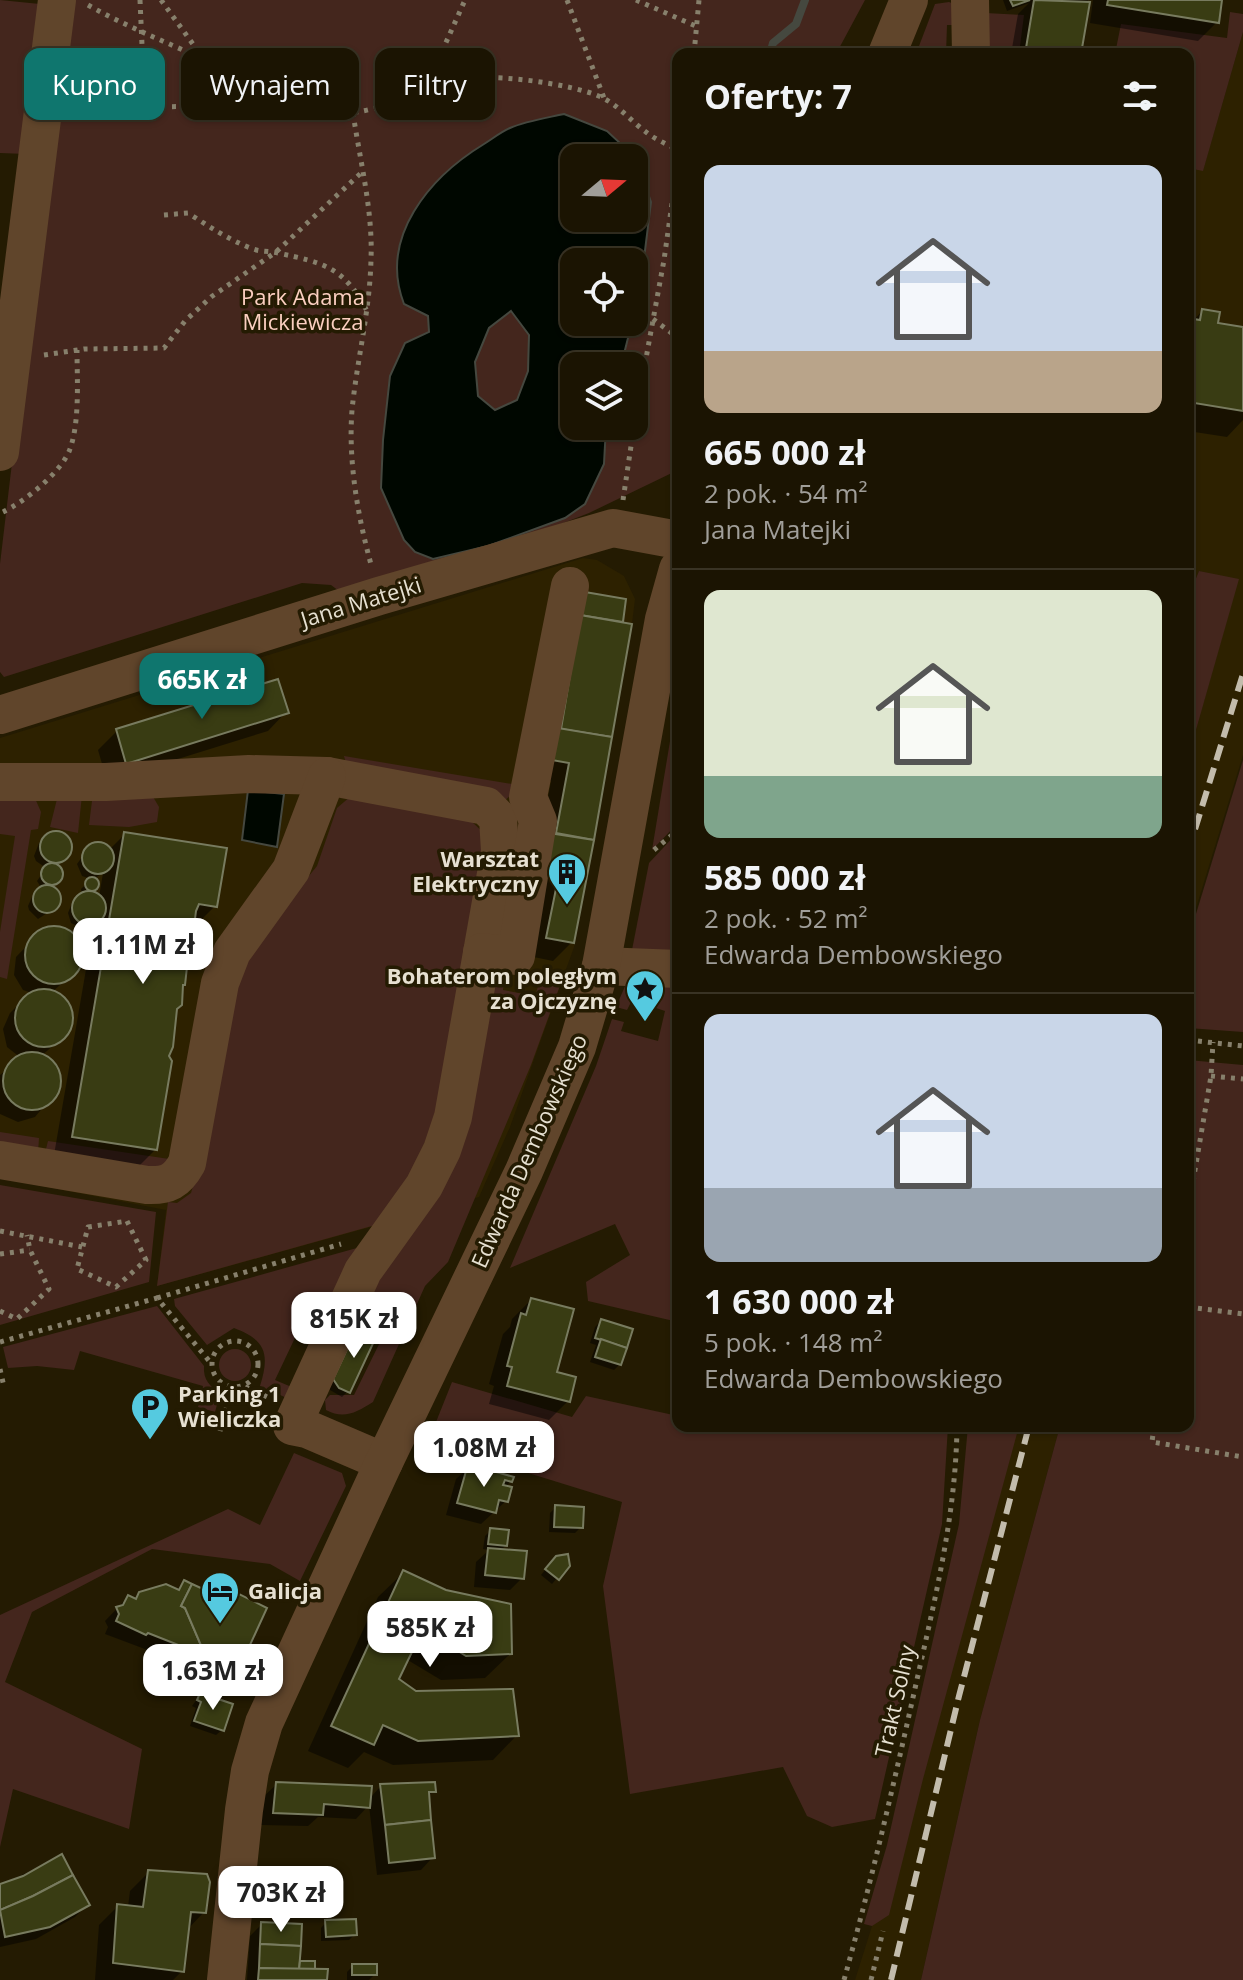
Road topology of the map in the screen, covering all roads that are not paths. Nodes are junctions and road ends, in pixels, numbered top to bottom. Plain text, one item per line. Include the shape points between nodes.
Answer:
1 (57, 0) edge
2 (909, 0) edge
3 (970, 0) edge
4 (889, 48) edge
5 (971, 48) edge
6 (0, 452) edge
7 (672, 539) edge
8 (570, 586) dead end
9 (672, 594) edge
10 (0, 715) edge
11 (327, 776) junction
12 (0, 782) edge
13 (513, 807) junction
14 (612, 966) junction
15 (672, 969) edge
16 (0, 1160) edge
17 (384, 1462) junction
18 (226, 1980) edge

1 - 6 street
2 - 4 street
3 - 5 street
7 - 10 street, Jana Matejki via 613,528
8 - 13 street
9 - 14 street, Edwarda Dembowskiego
11 - 12 street
11 - 13 street
11 - 16 street via 291,870 232,952 220,983 187,1163 178,1179 147,1185
13 - 17 street via 500,851 453,1117 442,1150 424,1186 363,1271 292,1426
14 - 15 street
14 - 17 street, Edwarda Dembowskiego via 530,1158
17 - 18 street, Edwarda Dembowskiego via 255,1749

